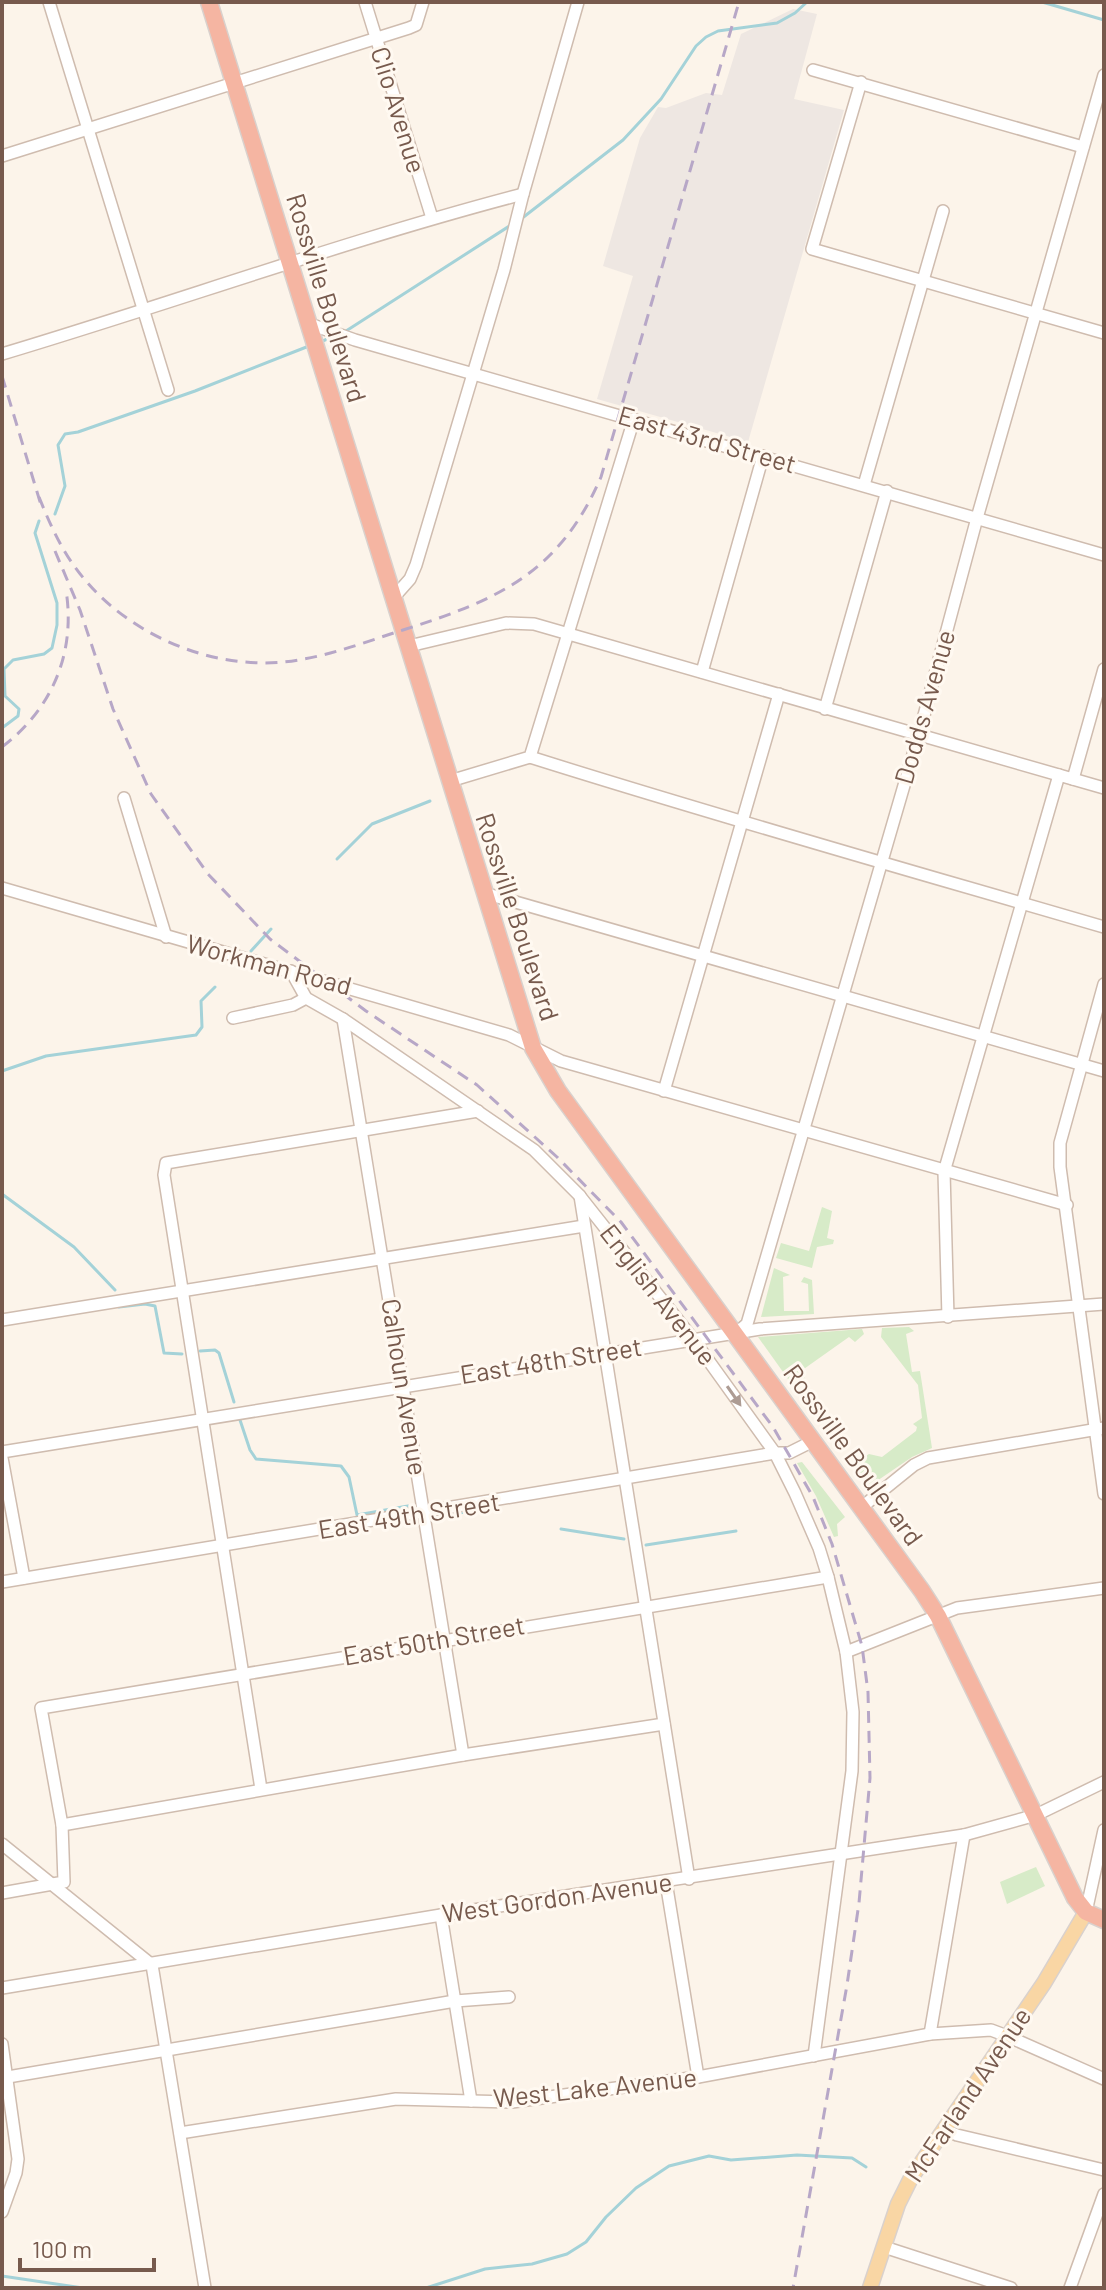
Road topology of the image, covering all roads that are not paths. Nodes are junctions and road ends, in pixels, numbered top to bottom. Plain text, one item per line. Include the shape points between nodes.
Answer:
1 (49, 2) edge
2 (209, 2) edge
3 (365, 2) edge
4 (423, 2) edge
5 (578, 2) edge
6 (376, 38) junction
7 (813, 70) dead end
8 (1104, 75) edge
9 (861, 82) junction
10 (234, 83) junction
11 (1099, 109) edge
12 (88, 128) junction
13 (1083, 147) junction
14 (2, 156) edge
15 (523, 194) junction
16 (943, 211) dead end
17 (432, 218) junction
18 (290, 262) junction
19 (923, 281) junction
20 (145, 311) junction
21 (1035, 314) junction
22 (310, 324) junction
23 (1104, 333) edge
24 (2, 354) edge
25 (472, 372) junction
26 (168, 390) dead end
27 (634, 419) junction
28 (763, 456) junction
29 (864, 485) junction
30 (887, 491) junction
31 (977, 518) junction
32 (1104, 555) edge
33 (394, 597) junction
34 (569, 634) junction
35 (409, 646) junction
36 (1104, 669) edge
37 (702, 672) junction
38 (779, 694) junction
39 (825, 709) junction
40 (919, 734) junction
41 (530, 757) junction
42 (1059, 775) junction
43 (1073, 779) junction
44 (450, 781) junction
45 (1104, 788) edge
46 (124, 798) dead end
47 (742, 820) junction
48 (881, 861) junction
49 (2, 888) edge
50 (484, 893) junction
51 (1021, 903) junction
52 (1104, 927) edge
53 (166, 937) junction
54 (702, 956) junction
55 (291, 971) junction
56 (1104, 984) edge
57 (843, 997) junction
58 (306, 998) junction
59 (233, 1018) dead end
60 (343, 1019) junction
61 (983, 1037) junction
62 (533, 1048) junction
63 (1081, 1065) junction
64 (1104, 1071) edge
65 (664, 1091) junction
66 (478, 1111) junction
67 (362, 1131) junction
68 (804, 1132) junction
69 (944, 1172) junction
70 (579, 1195) junction
71 (1067, 1205) junction
72 (584, 1226) junction
73 (382, 1257) junction
74 (182, 1290) junction
75 (1104, 1304) edge
76 (1080, 1308) junction
77 (948, 1317) junction
78 (2, 1320) edge
79 (735, 1334) junction
80 (693, 1339) junction
81 (603, 1353) junction
82 (403, 1385) junction
83 (203, 1419) junction
84 (1099, 1429) edge
85 (813, 1441) junction
86 (775, 1453) junction
87 (2, 1455) edge
88 (624, 1480) junction
89 (1104, 1494) edge
90 (862, 1507) junction
91 (424, 1514) junction
92 (223, 1546) junction
93 (828, 1577) junction
94 (24, 1578) junction
95 (2, 1582) edge
96 (1104, 1588) edge
97 (644, 1607) junction
98 (938, 1616) junction
99 (443, 1639) junction
100 (846, 1652) junction
101 (242, 1674) junction
102 (664, 1724) junction
103 (463, 1755) junction
104 (1104, 1782) edge
105 (261, 1789) junction
106 (1036, 1815) junction
107 (62, 1825) junction
108 (1104, 1830) edge
109 (964, 1835) junction
110 (2, 1844) edge
111 (841, 1855) junction
112 (689, 1879) junction
113 (666, 1882) junction
114 (49, 1884) junction
115 (2, 1893) edge
116 (1086, 1912) junction
117 (441, 1915) junction
118 (1104, 1920) edge
119 (152, 1965) junction
120 (2, 1988) edge
121 (509, 1997) dead end
122 (455, 2001) junction
123 (930, 2034) junction
124 (1007, 2036) junction
125 (2, 2044) edge
126 (167, 2051) junction
127 (814, 2056) junction
128 (698, 2077) junction
129 (5, 2078) edge
130 (1104, 2079) edge
131 (471, 2101) junction
132 (943, 2129) junction
133 (180, 2133) junction
134 (1104, 2170) edge
135 (1104, 2194) edge
136 (2, 2212) edge
137 (884, 2247) junction
138 (205, 2288) edge
139 (870, 2288) edge
140 (1011, 2288) edge
141 (1070, 2288) edge

1 - 12 street
2 - 10 highway, Rossville Boulevard
3 - 6 street, Clio Avenue
4 - 6 street via 416,25
5 - 15 street
6 - 10 street
6 - 17 street, Clio Avenue
7 - 9 street
8 - 11 street, Dodds Avenue
9 - 13 street
9 - 19 street via 812,249
10 - 12 street
10 - 18 highway, Rossville Boulevard
11 - 13 street, Dodds Avenue
12 - 14 street
12 - 20 street
13 - 21 street, Dodds Avenue
15 - 17 street
15 - 25 street
16 - 19 street
17 - 18 street
18 - 20 street
18 - 22 highway, Rossville Boulevard
19 - 21 street
19 - 29 street
20 - 24 street
20 - 26 street
21 - 23 street
21 - 31 street, Dodds Avenue
22 - 25 street, East 43rd Street
22 - 33 highway, Rossville Boulevard
25 - 27 street, East 43rd Street
25 - 33 street via 416,565
27 - 28 street, East 43rd Street
27 - 34 street
28 - 29 street, East 43rd Street
28 - 37 street
29 - 30 street, East 43rd Street
30 - 31 street, East 43rd Street
30 - 39 street
31 - 32 street, East 43rd Street
31 - 40 street, Dodds Avenue
33 - 35 highway, Rossville Boulevard
34 - 35 street via 521,622
34 - 37 street
34 - 41 street
35 - 44 highway, Rossville Boulevard
36 - 43 street
37 - 38 street
38 - 39 street
38 - 47 street
39 - 40 street
40 - 42 street
40 - 48 street, Dodds Avenue
41 - 44 street
41 - 47 street
42 - 43 street
42 - 51 street
43 - 45 street
44 - 50 highway, Rossville Boulevard
46 - 53 street
47 - 48 street
47 - 54 street
48 - 51 street
48 - 57 street, Dodds Avenue
49 - 53 street, Workman Road
50 - 54 street
50 - 62 highway, Rossville Boulevard
51 - 52 street
51 - 61 street
53 - 55 street, Workman Road
54 - 57 street
54 - 65 street
55 - 58 street
55 - 62 street, Workman Road via 509,1035
56 - 63 street
57 - 61 street
57 - 68 street, Dodds Avenue
58 - 59 street
58 - 60 street, English Avenue
60 - 66 street, English Avenue
60 - 67 street, Calhoun Avenue
61 - 63 street
61 - 69 street
62 - 65 street, Workman Road
62 - 79 highway, Rossville Boulevard via 558,1091
63 - 64 street
63 - 71 street via 1060,1143
65 - 68 street, Workman Road
66 - 67 street
66 - 70 street, English Avenue via 534,1150
67 - 73 street, Calhoun Avenue
67 - 74 street via 166,1163
68 - 69 street, Workman Road
68 - 79 street, Dodds Avenue via 747,1324
69 - 71 street, Workman Road
69 - 77 street
70 - 72 street
70 - 80 street, English Avenue
71 - 76 street
72 - 73 street
72 - 81 street
73 - 74 street
73 - 82 street, Calhoun Avenue
74 - 78 street
74 - 83 street
75 - 76 street, East 48th Street
76 - 77 street, East 48th Street
76 - 84 street
77 - 79 street, East 48th Street
79 - 80 street, East 48th Street
79 - 85 highway, Rossville Boulevard
80 - 81 street, East 48th Street
80 -> 86 street, English Avenue
81 - 82 street, East 48th Street
81 - 88 street
82 - 83 street, East 48th Street
82 - 91 street, Calhoun Avenue
83 - 87 street, East 48th Street
83 - 92 street
84 - 89 street
84 - 90 street via 928,1458
85 - 86 street, East 49th Street via 789,1453
85 - 90 highway, Rossville Boulevard
86 - 88 street, East 49th Street
86 - 93 street, English Avenue
87 - 94 street
88 - 91 street, East 49th Street
88 - 97 street
90 - 98 highway, Rossville Boulevard
91 - 92 street, East 49th Street
91 - 99 street, Calhoun Avenue
92 - 94 street, East 49th Street
92 - 101 street
93 - 97 street, East 50th Street
93 - 100 street, English Avenue
94 - 95 street, East 49th Street
96 - 98 street via 957,1608
97 - 99 street, East 50th Street
97 - 102 street
98 - 100 street
98 - 106 highway, Rossville Boulevard
99 - 101 street, East 50th Street
99 - 103 street, Calhoun Avenue
100 - 111 street, English Avenue via 854,1739
101 - 105 street
101 - 107 street, East 50th Street via 41,1708
102 - 103 street
102 - 112 street
103 - 105 street
104 - 106 street, West Gordon Avenue
105 - 107 street
106 - 109 street, West Gordon Avenue
106 - 116 highway, Rossville Boulevard
107 - 114 street via 64,1882
108 - 116 street
109 - 111 street, West Gordon Avenue
109 - 123 street
110 - 114 street
111 - 112 street, West Gordon Avenue
111 - 127 street, English Avenue
112 - 113 street, West Gordon Avenue
113 - 117 street, West Gordon Avenue
113 - 128 street
114 - 115 street
114 - 119 street
116 - 118 highway
116 - 124 main road, McFarland Avenue
117 - 119 street, West Gordon Avenue
117 - 122 street
119 - 120 street, West Gordon Avenue
119 - 126 street
121 - 122 street
122 - 126 street
122 - 131 street
123 - 124 street, West Lake Avenue via 991,2030
123 - 127 street, West Lake Avenue
124 - 130 street, West Lake Avenue
124 - 132 main road, McFarland Avenue
125 - 129 street
126 - 129 street
126 - 133 street
127 - 128 street, West Lake Avenue
128 - 131 street, West Lake Avenue via 512,2102
129 - 136 street via 18,2159
131 - 133 street, West Lake Avenue via 368,2102
132 - 134 street
132 - 137 main road, McFarland Avenue via 898,2204
133 - 138 street
135 - 141 street
137 - 139 main road, McFarland Avenue
137 - 140 street

